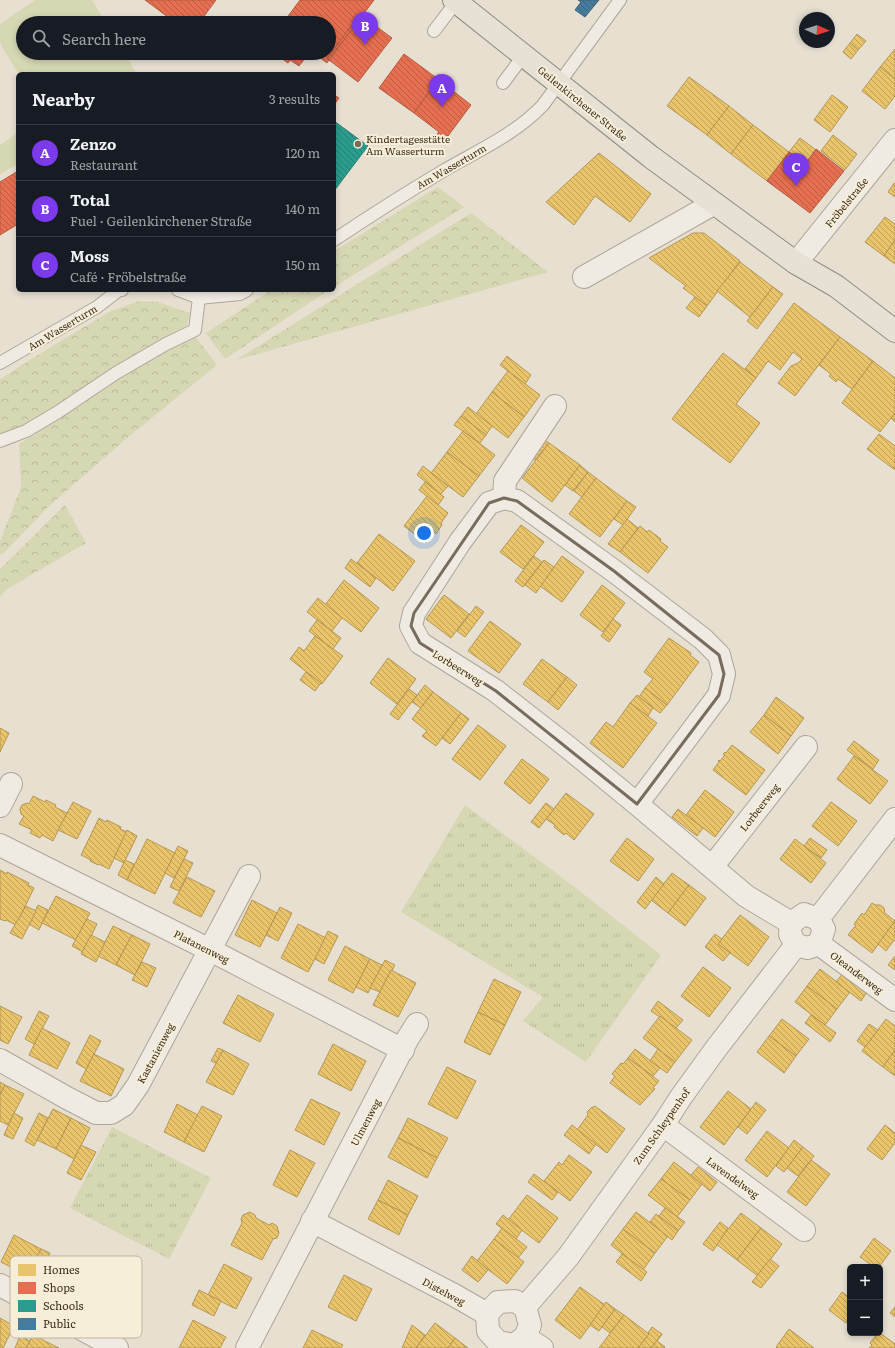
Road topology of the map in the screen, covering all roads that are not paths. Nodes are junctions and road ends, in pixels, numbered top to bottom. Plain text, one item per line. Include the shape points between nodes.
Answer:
1 (620, 0) edge
2 (455, 1) edge
3 (434, 31) dead end
4 (524, 55) junction
5 (504, 83) dead end
6 (558, 83) junction
7 (895, 140) edge
8 (714, 204) junction
9 (336, 239) edge
10 (796, 264) junction
11 (584, 277) dead end
12 (116, 292) edge
13 (183, 292) edge
14 (244, 292) edge
15 (199, 298) junction
16 (895, 331) edge
17 (0, 363) edge
18 (555, 406) dead end
19 (0, 441) edge
20 (504, 498) junction
21 (806, 748) dead end
22 (11, 784) dead end
23 (638, 804) junction
24 (0, 806) edge
25 (895, 819) edge
26 (0, 845) edge
27 (712, 867) junction
28 (249, 876) dead end
29 (818, 919) junction
30 (791, 924) junction
31 (819, 944) junction
32 (796, 945) junction
33 (210, 950) junction
34 (895, 1000) edge
35 (417, 1024) dead end
36 (403, 1050) junction
37 (0, 1060) edge
38 (662, 1125) junction
39 (312, 1221) junction
40 (804, 1230) dead end
41 (0, 1285) edge
42 (10, 1290) edge
43 (525, 1307) junction
44 (487, 1314) junction
45 (98, 1338) edge
46 (534, 1343) edge
47 (117, 1348) edge
48 (247, 1348) edge

1 - 6 lane, Am Wasserturm
2 - 3 lane
2 - 4 main road, Geilenkirchener Straße
4 - 5 lane
4 - 6 main road, Geilenkirchener Straße
6 - 8 main road, Geilenkirchener Straße
6 - 9 lane, Am Wasserturm via 532,117 412,189
7 - 10 street, Fröbelstraße
8 - 10 main road, Geilenkirchener Straße
8 - 11 street
10 - 16 main road, Geilenkirchener Straße via 836,286
12 - 17 lane, Am Wasserturm via 97,307
13 - 15 lane
14 - 15 lane
15 - 19 lane via 195,330 116,373 26,431
18 - 20 street via 505,481
20 - 23 street via 517,501 614,571 719,654 724,674 719,694
20 - 23 street, Lorbeerweg via 489,503 460,542 414,613 411,626 420,643 496,691
21 - 27 street, Lorbeerweg
22 - 24 street
23 - 27 street, Lorbeerweg
25 - 29 street
26 - 33 street, Platanenweg
27 - 30 street, Lorbeerweg via 746,896
28 - 33 street, Kastanienweg
29 - 30 street via 804,914
29 - 31 street via 824,929
30 - 32 street via 790,934
31 - 32 street via 808,948
31 - 34 street, Oleanderweg
32 - 38 street, Zum Schleypenhof via 714,1050
33 - 36 street, Platanenweg
33 - 37 street, Kastanienweg via 138,1085 124,1105 111,1113 96,1112
35 - 36 street, Ulmenweg
36 - 39 street, Ulmenweg
38 - 40 street, Lavendelweg
38 - 43 street, Zum Schleypenhof via 568,1257
39 - 44 street, Distelweg
39 - 48 street, Ulmenweg
41 - 42 street
43 - 44 street via 515,1301 498,1302
43 - 46 street
44 - 46 street via 488,1331 498,1342 514,1345
45 - 47 street

